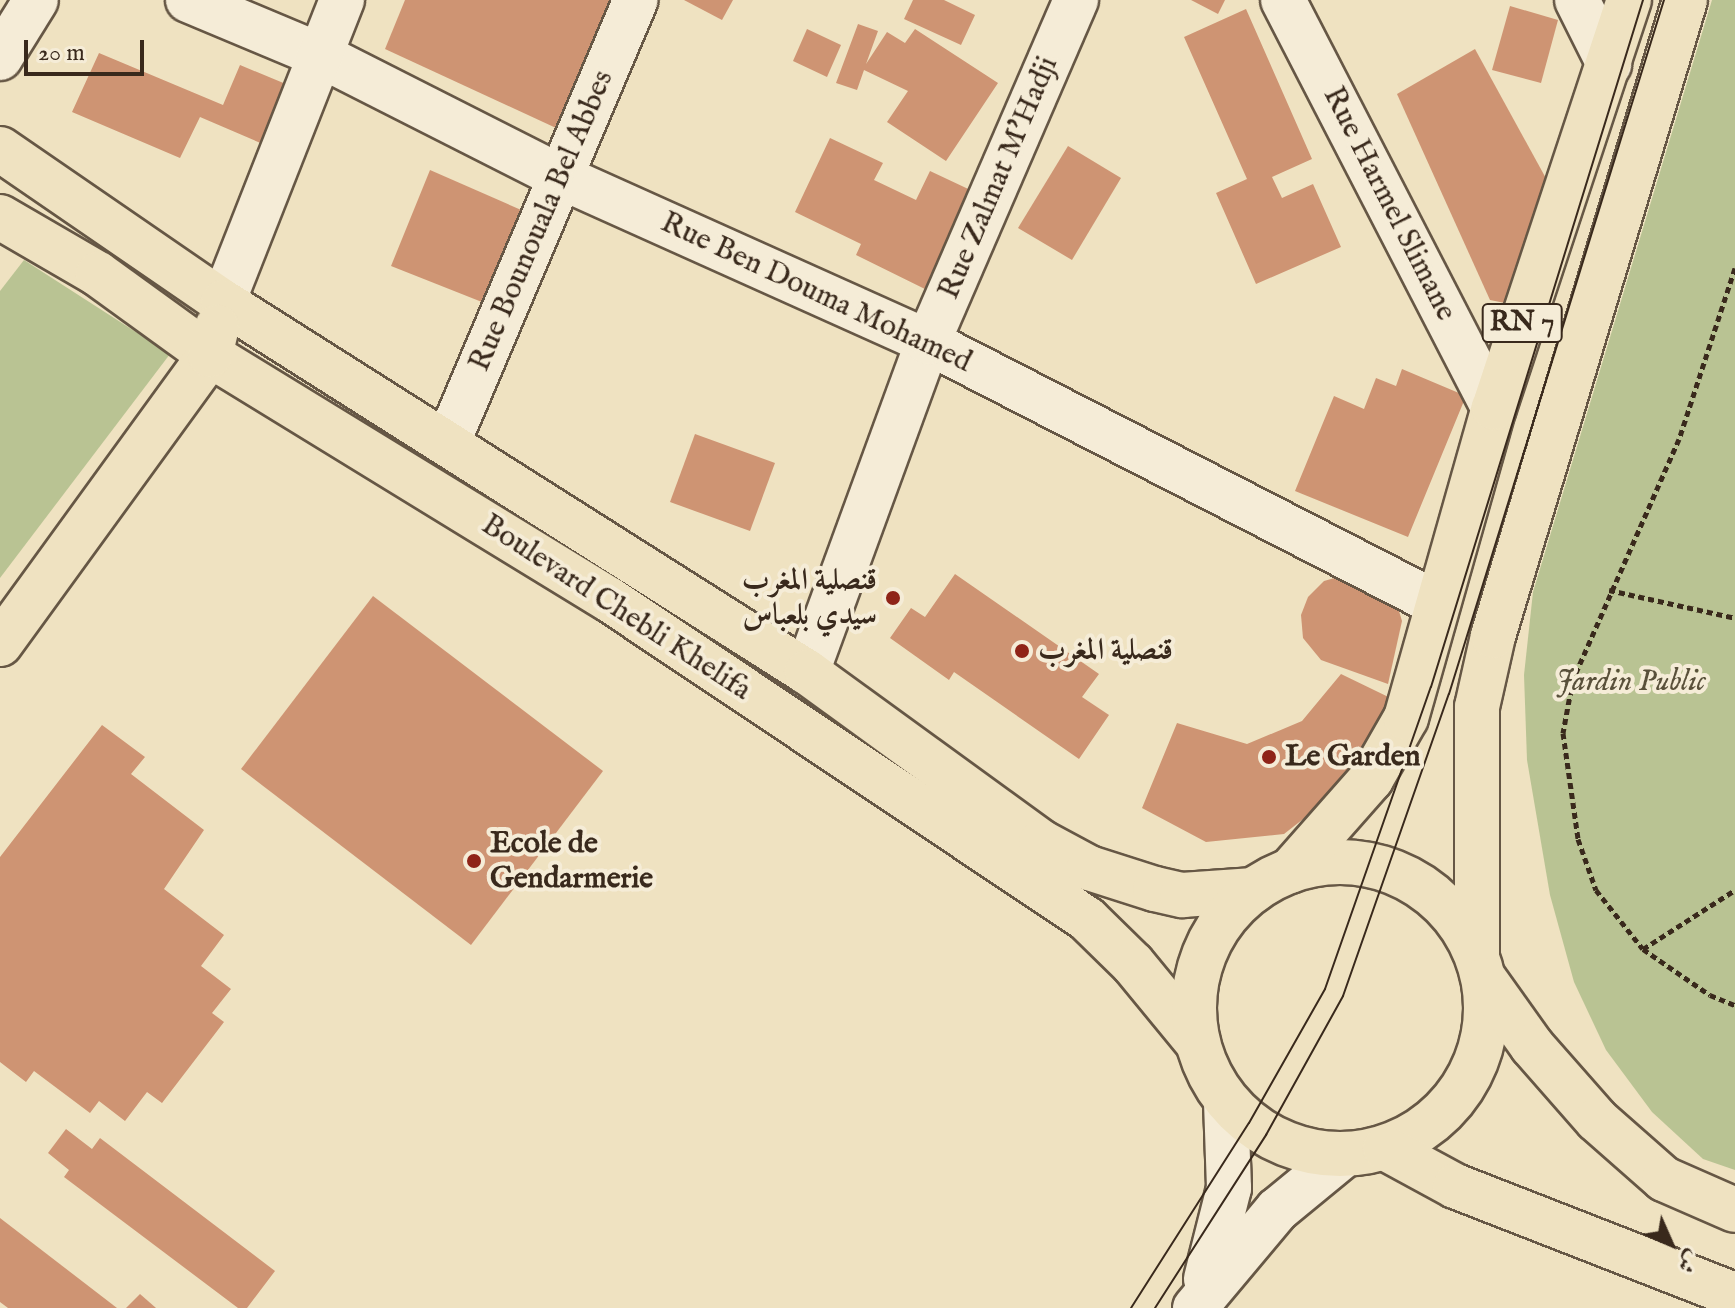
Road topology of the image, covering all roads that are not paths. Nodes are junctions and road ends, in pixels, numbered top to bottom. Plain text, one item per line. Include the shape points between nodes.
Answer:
1 (36, 0) edge
2 (188, 0) edge
3 (342, 0) edge
4 (636, 0) edge
5 (1076, 0) edge
6 (1283, 0) edge
7 (1577, 0) edge
8 (1629, 0) edge
9 (1685, 0) edge
10 (322, 56) junction
11 (0, 58) edge
12 (1609, 64) junction
13 (0, 149) edge
14 (561, 177) junction
15 (0, 217) edge
16 (223, 302) junction
17 (928, 342) junction
18 (210, 355) junction
19 (1494, 408) junction
20 (448, 442) junction
21 (1436, 603) junction
22 (0, 644) edge
23 (807, 672) junction
24 (1272, 880) junction
25 (1481, 967) junction
26 (1198, 1043) junction
27 (1226, 1101) junction
28 (1365, 1151) junction
29 (1735, 1210) edge
30 (1735, 1295) edge
31 (1193, 1308) edge

1 - 11 street
2 - 10 street, Rue Ben Douma Mohamed
3 - 10 street
4 - 14 street, Rue Bounouala Bel Abbes
5 - 17 street, Rue Zalmat M'Hadji
6 - 19 street, Rue Harmel Slimane
7 - 12 street
8 - 12 main road, RN 7
9 - 25 main road, RN 7 via 1493,636 1477,707
10 - 14 street, Rue Ben Douma Mohamed
10 - 16 street
12 - 19 main road, RN 7
13 - 16 main road
14 - 17 street, Rue Ben Douma Mohamed
14 - 20 street, Rue Bounouala Bel Abbes
15 - 18 main road, Boulevard Chebli Khelifa via 98,274
16 - 18 main road
16 - 20 main road
17 - 21 street, Rue Ben Douma Mohamed
17 - 23 street, Rue Zalmat M'Hadji
18 - 22 main road
18 - 26 main road, Boulevard Chebli Khelifa via 610,600 1087,919 1133,964
19 - 21 main road, RN 7
20 - 23 main road
21 - 24 main road, RN 7 via 1406,718 1389,753
23 - 24 main road via 1041,842 1089,868 1182,895
24 - 25 main road via 1343,861 1401,875 1441,901
24 - 26 main road via 1229,913 1206,953 1194,1008
25 - 28 main road via 1486,1022 1476,1064 1454,1100 1423,1129
25 - 29 main road via 1532,1046 1597,1120 1664,1179
26 - 27 main road
27 - 28 main road via 1266,1135 1304,1150
27 - 31 street via 1229,1188 1217,1245
28 - 30 main road
28 - 31 street via 1277,1210

